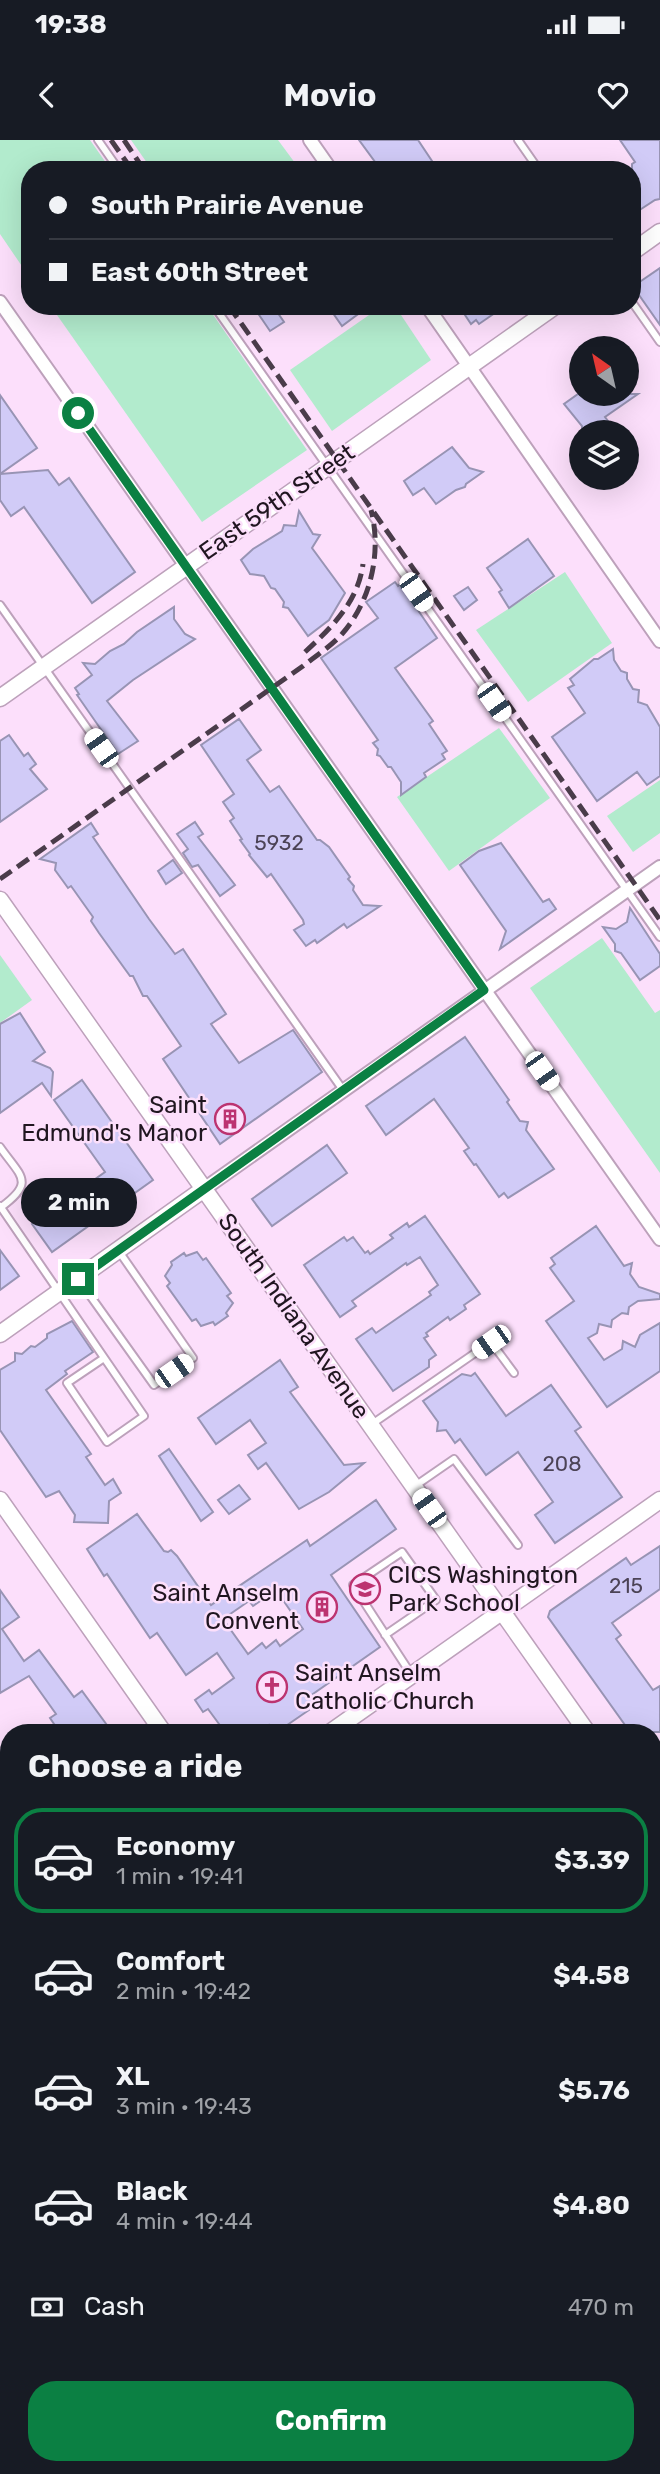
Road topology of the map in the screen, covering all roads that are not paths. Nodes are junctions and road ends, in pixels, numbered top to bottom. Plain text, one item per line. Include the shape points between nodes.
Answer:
1 (98, 140) edge
2 (310, 140) edge
3 (518, 140) edge
4 (113, 161) edge
5 (325, 161) edge
6 (533, 161) edge
7 (660, 232) edge
8 (641, 246) edge
9 (0, 302) edge
10 (220, 315) edge
11 (433, 315) edge
12 (542, 315) edge
13 (641, 315) edge
14 (660, 342) edge
15 (470, 366) junction
16 (328, 467) junction
17 (186, 567) junction
18 (0, 605) edge
19 (659, 637) edge
20 (44, 667) junction
21 (0, 698) edge
22 (660, 867) edge
23 (627, 890) junction
24 (0, 900) edge
25 (660, 937) edge
26 (484, 990) junction
27 (343, 1090) junction
28 (0, 1147) edge
29 (204, 1189) junction
30 (0, 1207) edge
31 (660, 1239) edge
32 (118, 1250) junction
33 (78, 1279) junction
34 (60, 1292) junction
35 (0, 1334) edge
36 (104, 1358) junction
37 (514, 1373) dead end
38 (370, 1425) junction
39 (414, 1487) junction
40 (0, 1500) edge
41 (660, 1500) edge
42 (518, 1545) dead end
43 (502, 1612) junction
44 (385, 1635) junction
45 (412, 1675) junction
46 (157, 1724) edge
47 (342, 1724) edge
48 (576, 1724) edge

1 - 4 lane
2 - 5 street
3 - 6 lane
7 - 8 street
9 - 17 street
10 - 16 lane
11 - 15 street
12 - 15 street, East 59th Street
13 - 14 lane
15 - 16 street, East 59th Street
15 - 19 street
16 - 17 street, East 59th Street
16 - 23 lane
17 - 20 street, East 59th Street
17 - 26 street
18 - 20 lane
20 - 21 street, East 59th Street
20 - 27 lane
22 - 23 street
23 - 25 lane
23 - 26 street
24 - 29 street, South Indiana Avenue
26 - 27 street
26 - 31 street
27 - 29 street
28 - 30 lane via 23,1185 19,1194
29 - 32 street
29 - 38 street, South Indiana Avenue
30 - 34 lane
32 - 33 street
32 - 33 lane via 193,1358 154,1385
33 - 34 street
34 - 35 street
34 - 36 lane
36 - 36 lane via 144,1416 107,1442 67,1383
37 - 38 lane via 491,1342
38 - 39 street, South Indiana Avenue
39 - 42 lane via 454,1459
39 - 43 street, South Indiana Avenue
40 - 46 street
41 - 43 street
43 - 45 street
43 - 48 street, South Indiana Avenue
44 - 44 lane via 353,1586 402,1552 436,1601
44 - 45 lane
45 - 47 street

